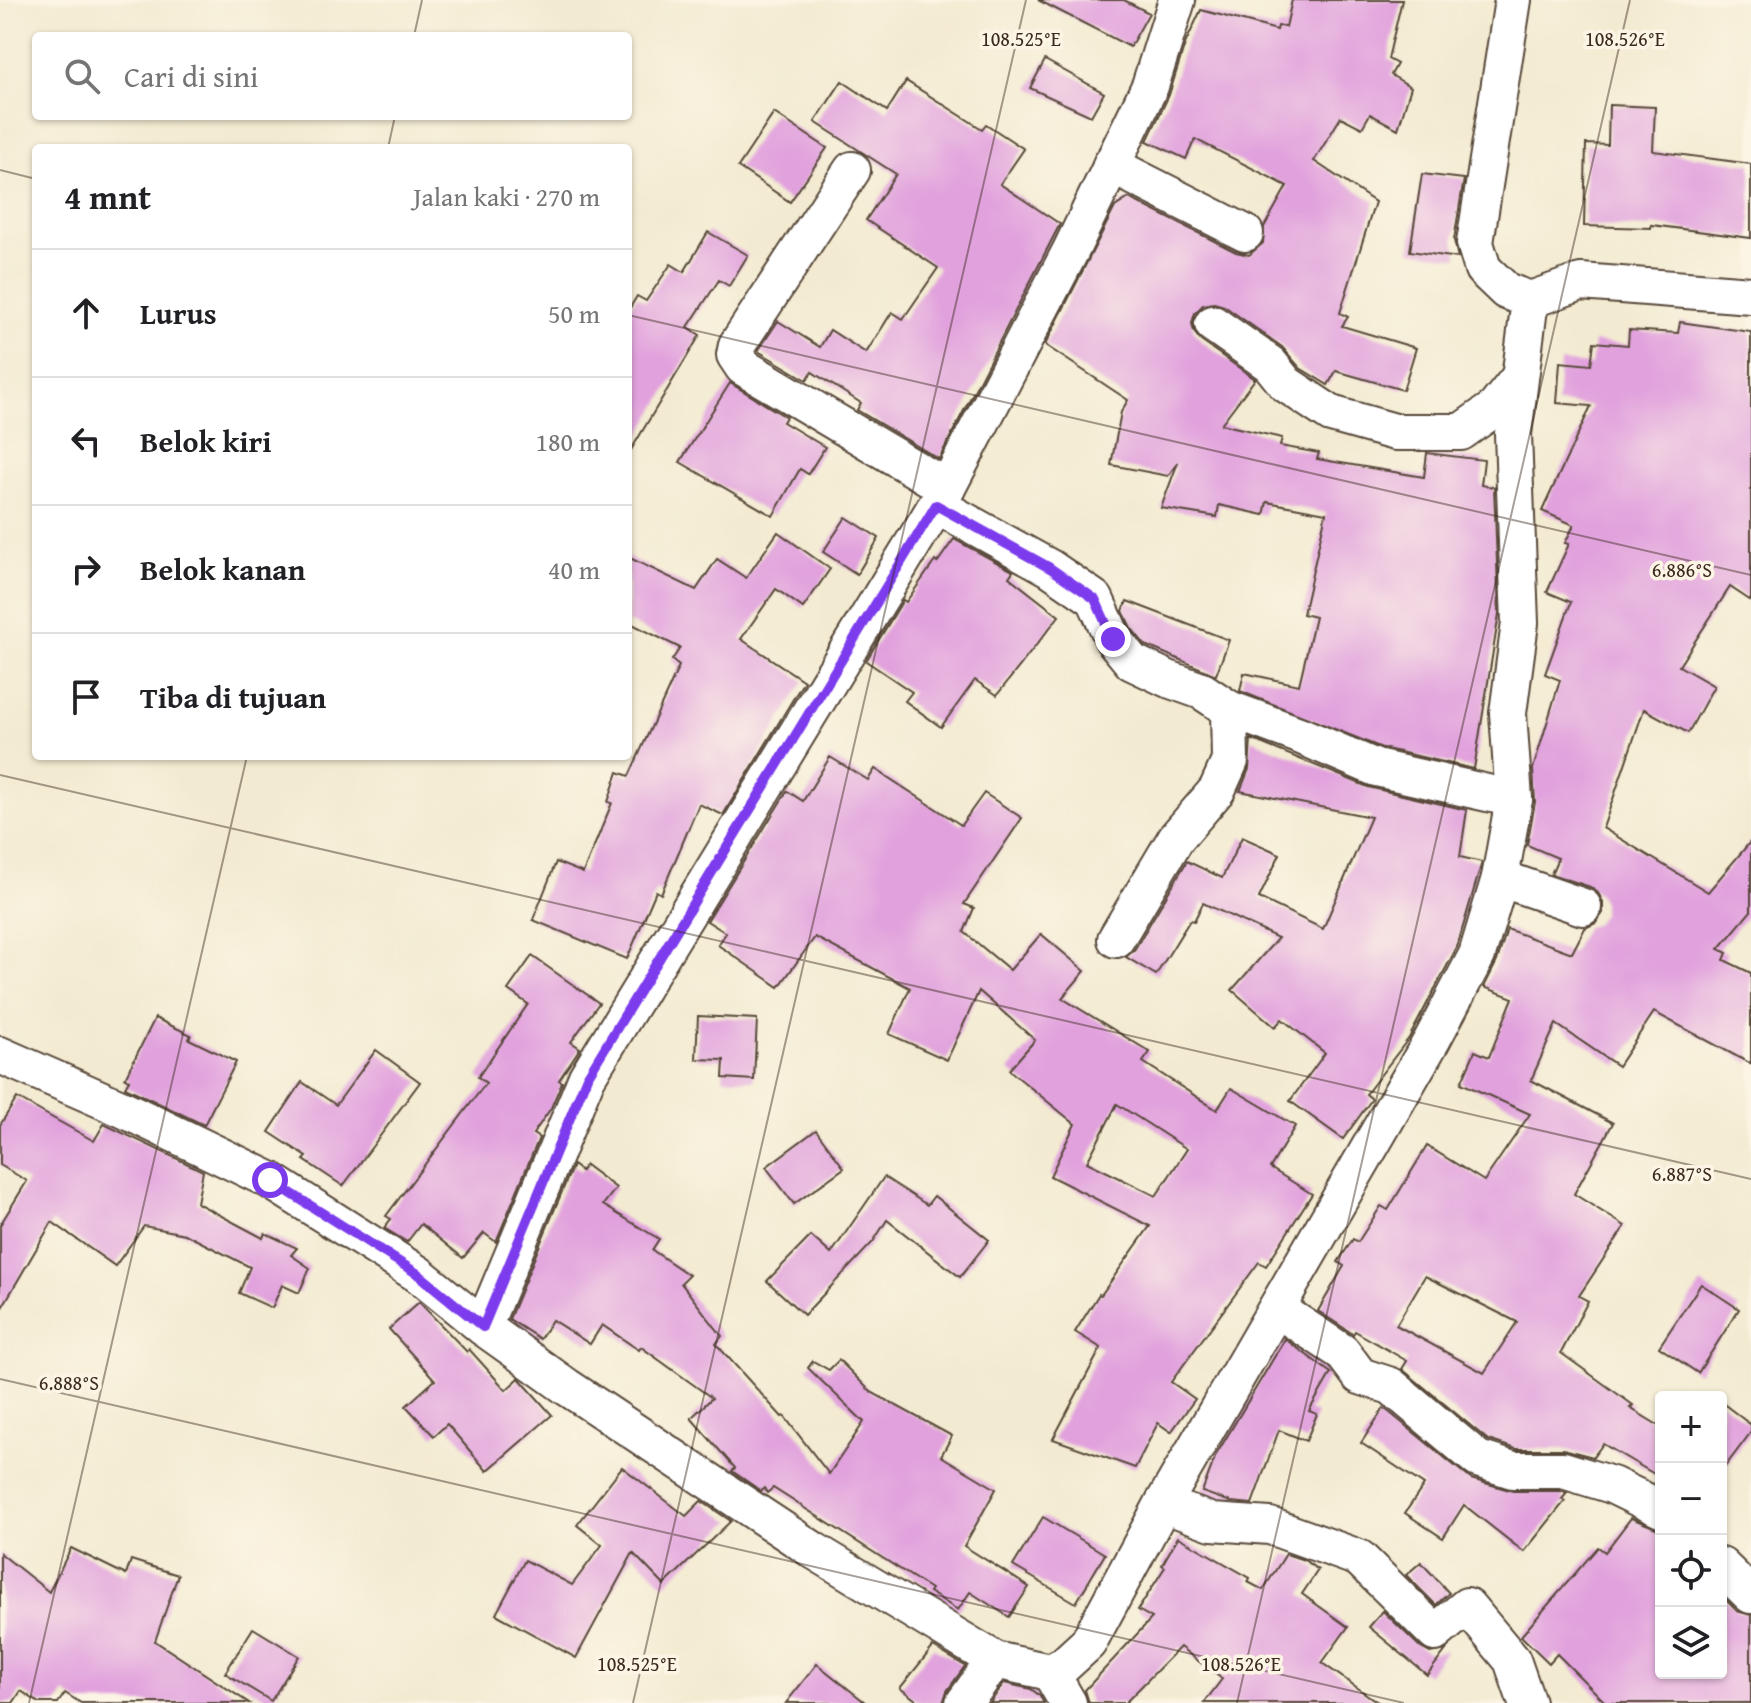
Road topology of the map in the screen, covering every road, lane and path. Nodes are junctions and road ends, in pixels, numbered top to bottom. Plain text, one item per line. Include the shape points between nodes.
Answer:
1 (1177, 0) edge
2 (1513, 0) edge
3 (1111, 165) junction
4 (852, 170) dead end
5 (1245, 233) dead end
6 (1751, 295) edge
7 (1530, 300) junction
8 (1213, 324) dead end
9 (1523, 362) junction
10 (942, 496) junction
11 (1229, 709) junction
12 (1514, 799) junction
13 (1500, 878) junction
14 (1583, 907) dead end
15 (1116, 939) dead end
16 (0, 1055) edge
17 (1277, 1309) junction
18 (483, 1327) junction
19 (1163, 1504) junction
20 (1655, 1506) edge
21 (1727, 1572) edge
22 (1751, 1595) edge
23 (995, 1660) junction
24 (1050, 1672) junction
25 (964, 1703) edge
26 (1068, 1703) edge
27 (1527, 1703) edge

1 - 3 street via 1150,86
2 - 7 street via 1475,243 1483,269 1506,291
3 - 5 street
3 - 10 street
4 - 10 street via 735,355 743,367
6 - 7 street via 1581,282
7 - 9 street
8 - 9 street via 1331,414 1395,432 1461,432 1495,408
9 - 12 street via 1513,434 1520,623 1508,713
10 - 11 street via 1095,599 1113,639 1132,662 1202,691
10 - 18 street via 587,1077
11 - 12 street via 1376,768
11 - 15 street via 1230,761 1217,790 1176,838
12 - 13 street
13 - 14 street
13 - 17 street via 1477,955
16 - 18 street via 270,1180 418,1274
17 - 19 street
17 - 20 street via 1342,1352 1360,1376 1391,1386 1478,1459 1513,1470 1563,1470
18 - 23 street via 813,1550
19 - 24 street via 1088,1643
19 - 27 street via 1212,1522 1270,1526 1359,1558 1435,1633 1467,1606 1512,1660
21 - 22 street
23 - 24 street
23 - 25 street
24 - 26 street

